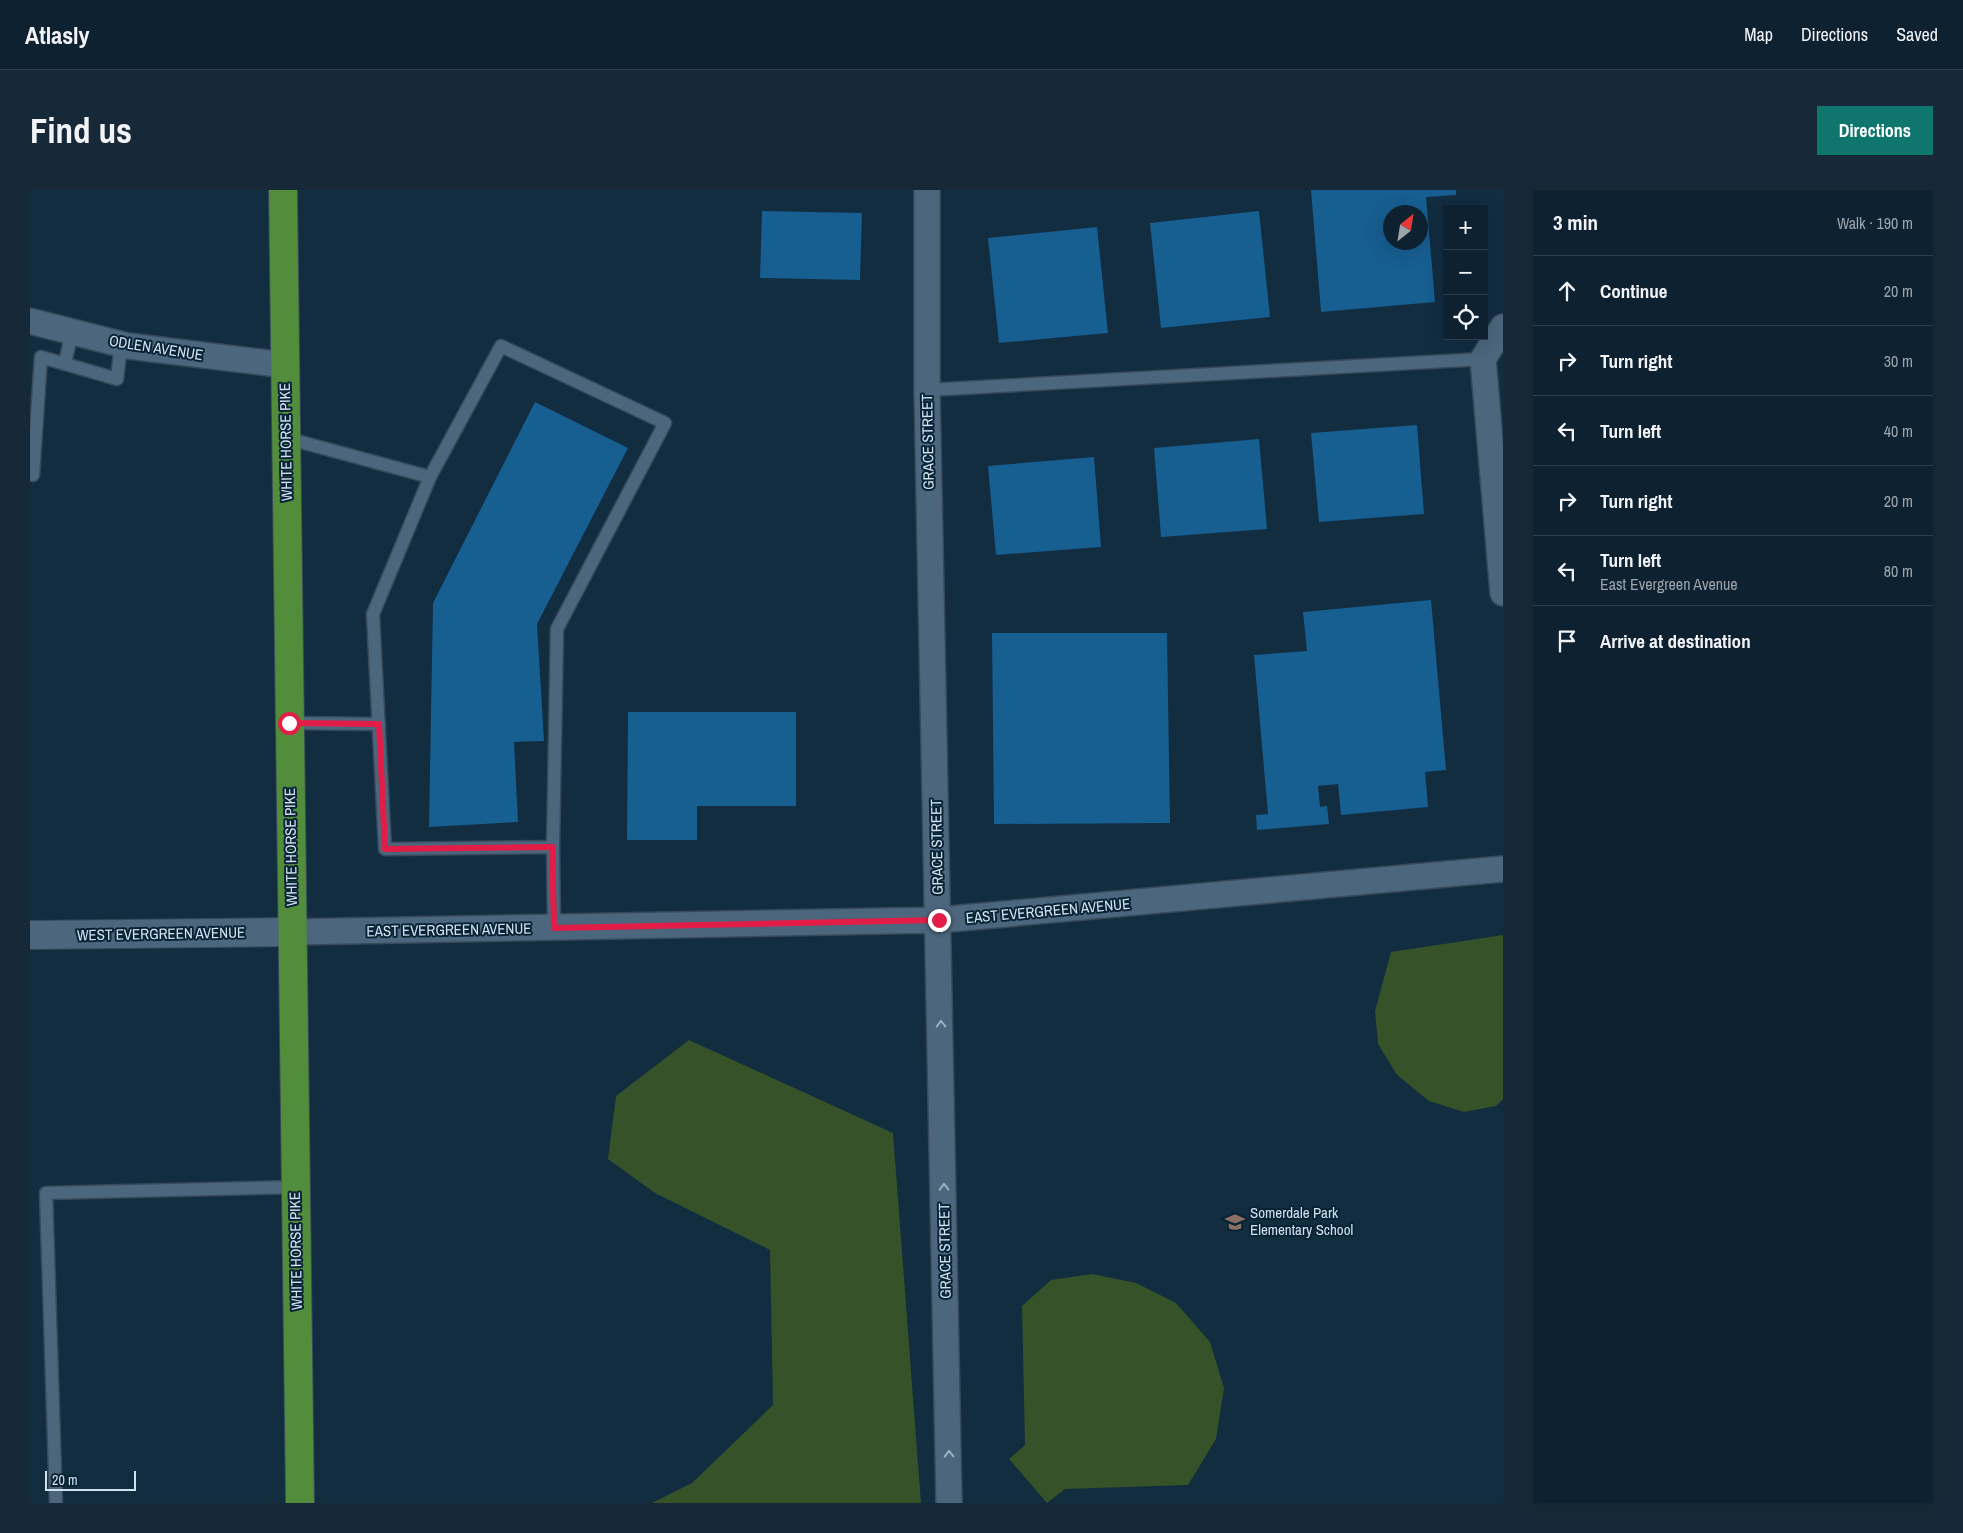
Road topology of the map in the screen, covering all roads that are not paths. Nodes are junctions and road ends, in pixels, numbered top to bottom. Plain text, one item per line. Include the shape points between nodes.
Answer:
1 (282, 190) edge
2 (927, 190) edge
3 (30, 320) edge
4 (1503, 328) edge
5 (72, 332) junction
6 (121, 344) junction
7 (1483, 359) junction
8 (65, 363) junction
9 (285, 365) junction
10 (927, 390) junction
11 (286, 438) junction
12 (30, 474) edge
13 (430, 477) junction
14 (1503, 593) edge
15 (289, 723) junction
16 (379, 724) junction
17 (552, 847) junction
18 (1503, 869) edge
19 (939, 920) junction
20 (554, 928) junction
21 (292, 932) junction
22 (30, 935) edge
23 (295, 1187) junction
24 (56, 1503) edge
25 (300, 1503) edge
26 (949, 1503) edge

1 - 9 highway, WHITE HORSE PIKE
2 - 10 street, GRACE STREET
3 - 5 street, ODLEN AVENUE
4 - 7 street
5 - 6 street, ODLEN AVENUE
5 - 8 lane
6 - 8 lane via 117,378
6 - 9 street, ODLEN AVENUE
7 - 10 lane
7 - 14 street
8 - 12 lane via 40,357 33,475
9 - 11 highway, WHITE HORSE PIKE
10 - 19 street, GRACE STREET
11 - 13 lane
11 - 15 highway, WHITE HORSE PIKE
13 - 16 lane via 373,614
13 - 17 lane via 501,346 665,423 557,629
15 - 16 lane
15 - 21 highway, WHITE HORSE PIKE
16 - 17 lane via 385,849
17 - 20 lane
18 - 19 street, EAST EVERGREEN AVENUE
19 - 20 street, EAST EVERGREEN AVENUE
26 -> 19 street, GRACE STREET
20 - 21 street, EAST EVERGREEN AVENUE
21 - 22 street, WEST EVERGREEN AVENUE
21 - 23 highway, WHITE HORSE PIKE
23 - 24 lane via 46,1193
23 - 25 highway, WHITE HORSE PIKE

